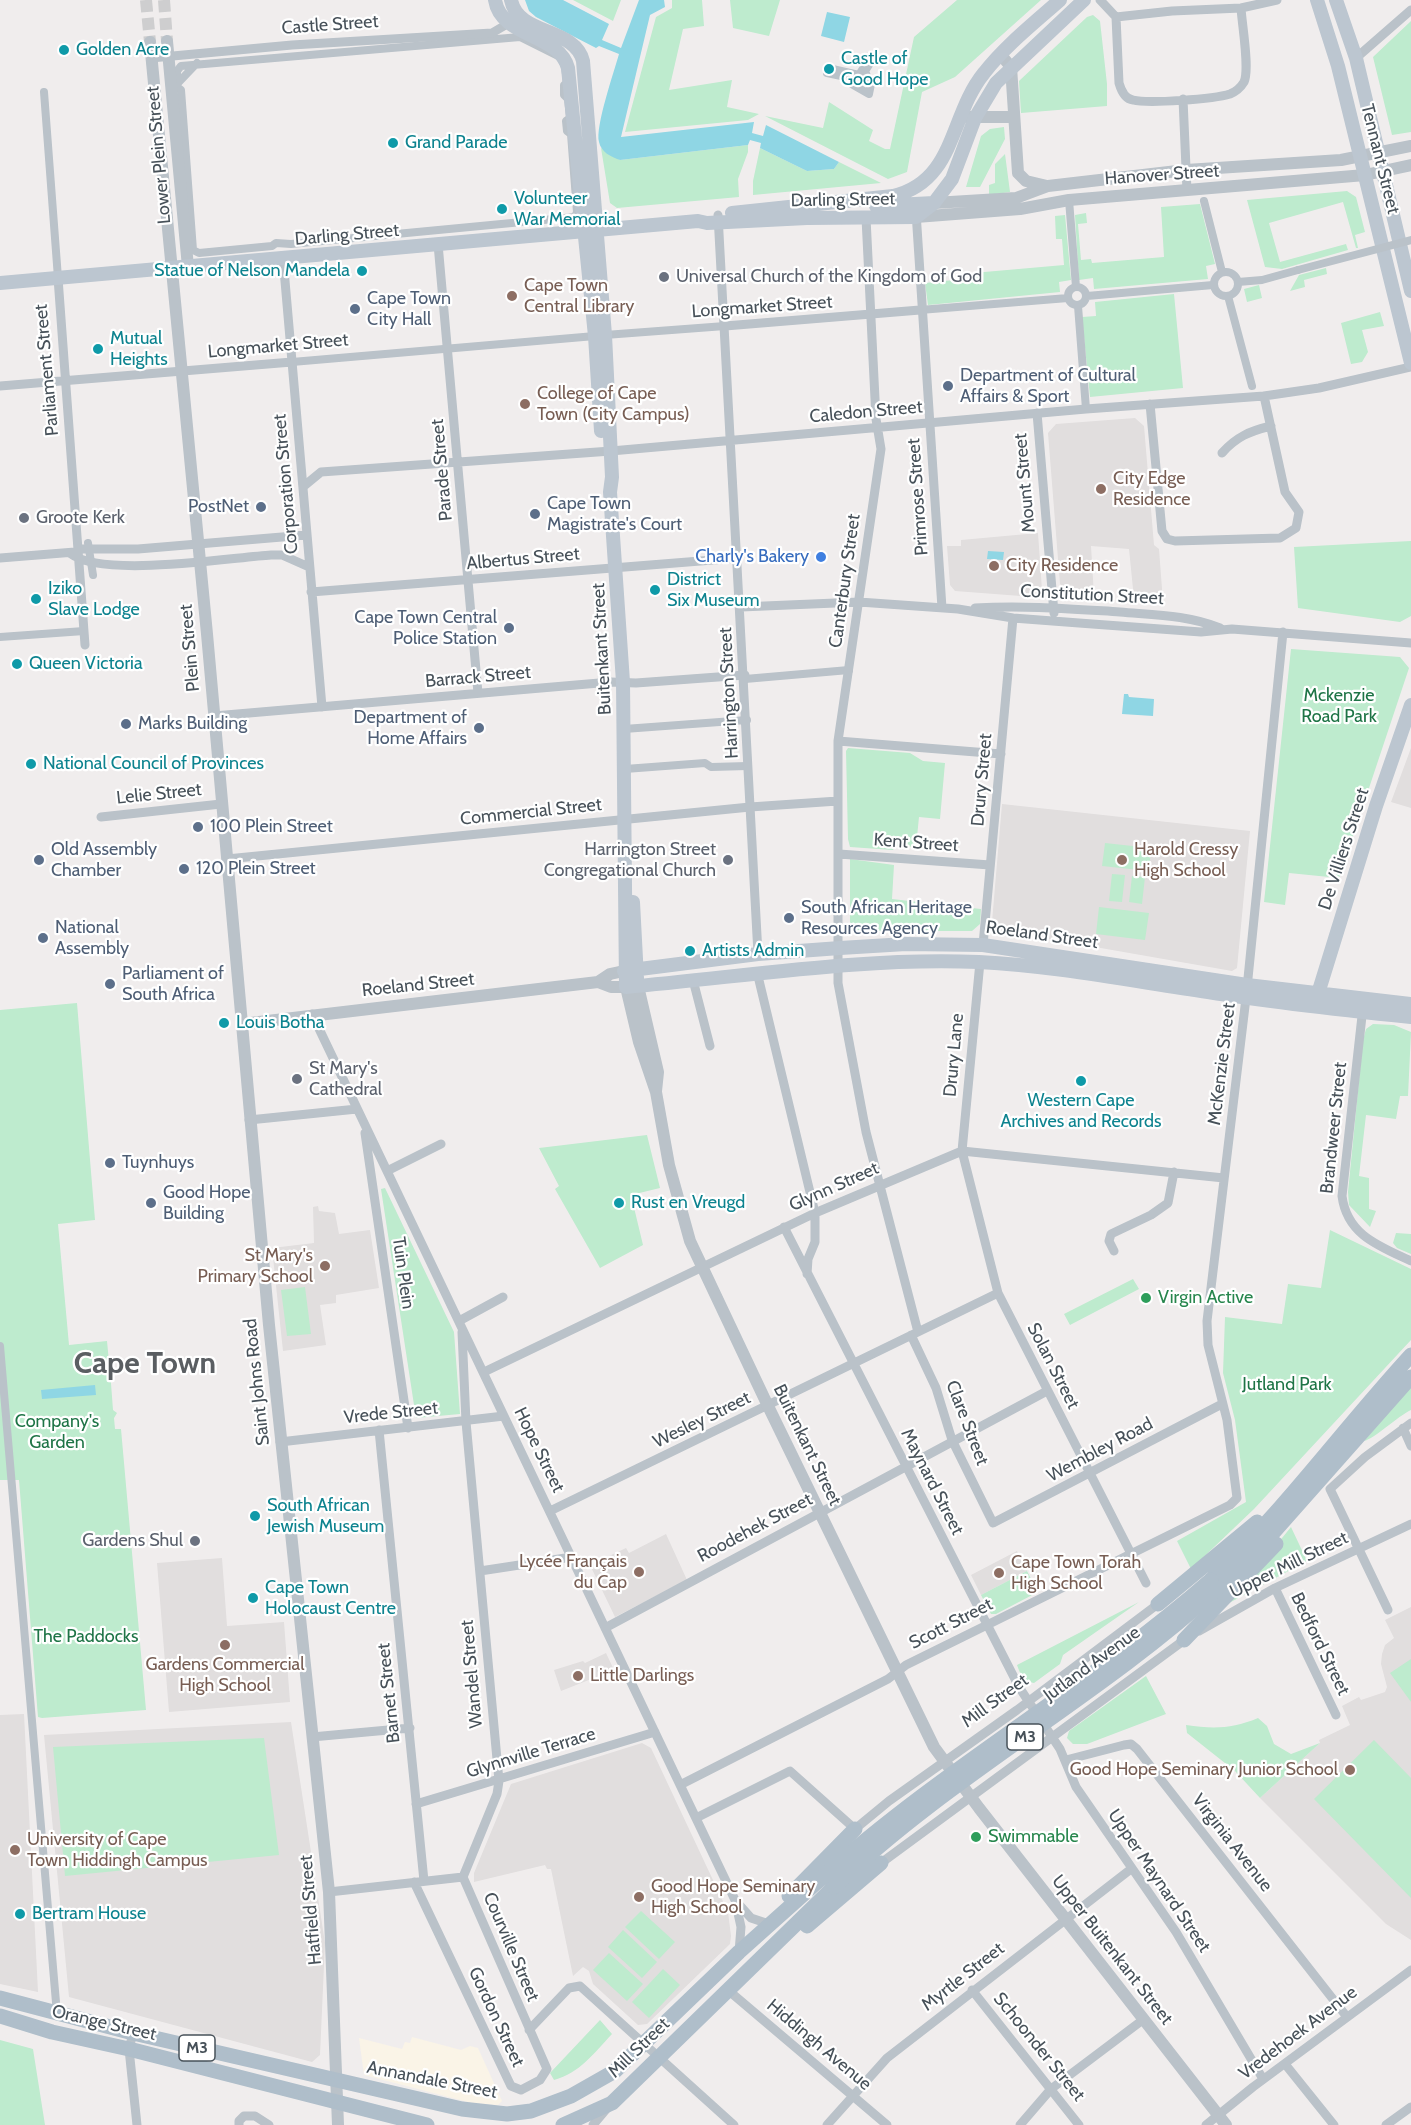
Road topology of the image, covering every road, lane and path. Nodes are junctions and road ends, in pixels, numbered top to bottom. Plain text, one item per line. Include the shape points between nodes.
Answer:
1 (495, 0) edge
2 (511, 0) edge
3 (1060, 0) edge
4 (1084, 0) edge
5 (1100, 0) edge
6 (1276, 0) edge
7 (1317, 0) edge
8 (1336, 0) edge
9 (1241, 8) junction
10 (1113, 9) edge
11 (1411, 10) edge
12 (514, 20) junction
13 (167, 41) tunnel mouth
14 (150, 42) tunnel mouth
15 (871, 55) joint
16 (1001, 55) junction
17 (169, 57) junction
18 (152, 58) junction
19 (1356, 58) junction
20 (197, 63) joint
21 (1011, 67) junction
22 (44, 92) dead end
23 (1182, 99) junction
24 (960, 116) junction
25 (1014, 117) junction
26 (975, 118) junction
27 (1411, 146) edge
28 (1378, 153) junction
29 (1360, 158) junction
30 (1411, 165) edge
31 (1186, 170) junction
32 (1383, 172) junction
33 (1365, 175) junction
34 (1048, 186) junction
35 (1188, 191) junction
36 (1069, 200) junction
37 (1204, 201) dead end
38 (934, 203) junction
39 (808, 205) junction
40 (915, 211) junction
41 (866, 218) junction
42 (718, 219) junction
43 (591, 231) junction
44 (1411, 240) edge
45 (438, 244) junction
46 (283, 258) junction
47 (188, 267) junction
48 (172, 268) junction
49 (1222, 272) junction
50 (58, 278) junction
51 (1238, 282) junction
52 (0, 283) edge
53 (1213, 285) junction
54 (1076, 287) junction
55 (1411, 291) edge
56 (1087, 296) junction
57 (1228, 296) junction
58 (1068, 298) junction
59 (1078, 306) junction
60 (920, 310) junction
61 (871, 315) junction
62 (725, 326) junction
63 (600, 335) junction
64 (447, 348) junction
65 (292, 362) junction
66 (1411, 365) edge
67 (182, 371) junction
68 (64, 382) junction
69 (0, 386) edge
70 (1252, 386) dead end
71 (1264, 396) junction
72 (1150, 404) junction
73 (1086, 409) junction
74 (1037, 413) junction
75 (930, 423) junction
76 (1271, 426) junction
77 (878, 428) junction
78 (732, 440) junction
79 (607, 451) junction
80 (300, 453) junction
81 (1222, 453) dead end
82 (457, 462) junction
83 (321, 472) junction
84 (304, 486) junction
85 (306, 535) junction
86 (198, 544) junction
87 (89, 546) junction
88 (76, 554) junction
89 (0, 558) edge
90 (738, 558) junction
91 (200, 560) junction
92 (90, 564) junction
93 (309, 567) junction
94 (616, 568) junction
95 (93, 576) dead end
96 (468, 581) junction
97 (311, 592) junction
98 (859, 602) junction
99 (741, 607) junction
100 (1054, 607) junction
101 (942, 608) junction
102 (958, 609) junction
103 (1013, 618) junction
104 (1053, 621) junction
105 (1222, 628) junction
106 (84, 631) junction
107 (1283, 632) junction
108 (0, 637) edge
109 (1411, 643) edge
110 (85, 645) dead end
111 (849, 670) junction
112 (745, 677) junction
113 (623, 682) junction
114 (478, 693) junction
115 (1411, 705) edge
116 (322, 707) junction
117 (214, 716) junction
118 (747, 720) junction
119 (624, 729) junction
120 (838, 741) junction
121 (1001, 754) junction
122 (748, 766) junction
123 (625, 769) junction
124 (838, 801) junction
125 (221, 804) junction
126 (750, 807) junction
127 (101, 817) dead end
128 (628, 819) junction
129 (839, 854) junction
130 (227, 859) junction
131 (990, 865) junction
132 (983, 945) junction
133 (840, 948) junction
134 (758, 954) junction
135 (980, 962) junction
136 (840, 967) junction
137 (630, 970) junction
138 (758, 972) junction
139 (693, 980) junction
140 (598, 982) junction
141 (632, 987) junction
142 (1247, 991) junction
143 (1317, 999) junction
144 (1411, 1004) edge
145 (1364, 1005) junction
146 (312, 1014) junction
147 (1411, 1017) edge
148 (242, 1024) junction
149 (710, 1046) dead end
150 (357, 1109) junction
151 (249, 1120) junction
152 (364, 1124) junction
153 (441, 1144) dead end
154 (962, 1151) junction
155 (387, 1171) junction
156 (1174, 1172) junction
157 (1224, 1179) junction
158 (879, 1185) junction
159 (815, 1213) junction
160 (783, 1227) junction
161 (1114, 1251) dead end
162 (1411, 1261) edge
163 (702, 1267) junction
164 (807, 1276) junction
165 (998, 1293) junction
166 (502, 1297) dead end
167 (460, 1324) junction
168 (915, 1333) junction
169 (0, 1346) edge
170 (1411, 1355) edge
171 (853, 1362) junction
172 (484, 1372) junction
173 (1411, 1377) edge
174 (1047, 1391) junction
175 (1222, 1404) junction
176 (768, 1406) junction
177 (504, 1416) junction
178 (466, 1422) junction
179 (1407, 1426) edge
180 (408, 1428) junction
181 (379, 1430) junction
182 (952, 1440) junction
183 (280, 1442) junction
184 (1411, 1446) edge
185 (906, 1466) junction
186 (1090, 1474) junction
187 (1325, 1484) junction
188 (1298, 1489) junction
189 (1237, 1498) joint
190 (550, 1511) junction
191 (820, 1512) junction
192 (993, 1523) joint
193 (1411, 1524) edge
194 (1358, 1549) junction
195 (1131, 1554) junction
196 (572, 1557) junction
197 (480, 1571) junction
198 (1146, 1583) dead end
199 (1214, 1584) junction
200 (1275, 1588) junction
201 (1158, 1604) joint
202 (1388, 1610) dead end
203 (986, 1625) junction
204 (605, 1628) junction
205 (1184, 1640) junction
206 (898, 1672) junction
207 (1029, 1702) junction
208 (1336, 1715) dead end
209 (410, 1728) junction
210 (655, 1732) junction
211 (1052, 1735) junction
212 (312, 1737) junction
213 (1066, 1760) junction
214 (945, 1761) junction
215 (499, 1781) junction
216 (680, 1785) junction
217 (970, 1796) junction
218 (416, 1804) junction
219 (696, 1818) junction
220 (855, 1829) junction
221 (881, 1863) joint
222 (1131, 1869) junction
223 (463, 1877) junction
224 (419, 1882) junction
225 (829, 1882) junction
226 (329, 1892) junction
227 (735, 1900) junction
228 (1065, 1919) junction
229 (772, 1921) junction
230 (738, 1952) junction
231 (1411, 1970) edge
232 (742, 1978) junction
233 (972, 1990) junction
234 (729, 1991) junction
235 (0, 1998) edge
236 (57, 2015) junction
237 (0, 2016) edge
238 (1347, 2017) junction
239 (1143, 2019) junction
240 (529, 2030) junction
241 (134, 2033) junction
242 (643, 2044) junction
243 (129, 2049) junction
244 (658, 2057) junction
245 (1285, 2064) junction
246 (1263, 2079) junction
247 (337, 2081) junction
248 (1051, 2090) junction
249 (853, 2095) junction
250 (338, 2103) junction
251 (612, 2103) junction
252 (1411, 2107) edge
253 (1222, 2120) edge
254 (137, 2125) edge
255 (239, 2125) edge
256 (269, 2125) edge
257 (338, 2125) edge
258 (427, 2125) edge
259 (563, 2125) edge
260 (593, 2125) edge
261 (734, 2125) edge
262 (827, 2125) edge
263 (887, 2125) edge
264 (1020, 2125) edge
265 (1079, 2125) edge
266 (1206, 2125) edge
267 (1334, 2125) edge
268 (1386, 2125) edge

1 - 12 main road via 501,15
2 - 12 main road
3 - 16 main road, Darling Street
4 - 21 main road
5 - 10 street
6 - 9 street
7 - 29 main road, Tennant Street via 1336,58
8 - 19 main road, Tennant Street
9 - 10 street
9 - 23 street via 1246,74 1242,85 1229,94
10 - 23 street via 1123,93 1133,100
11 - 19 street
12 - 17 street, Castle Street via 492,33
12 - 43 main road via 568,43 582,56
13 - 17 street, Lower Plein Street
14 - 18 street, Lower Plein Street
15 - 15 street via 859,75 828,68 827,73 846,77 869,94 871,84 865,81 865,72 874,57
16 - 21 street
16 - 24 main road, Darling Street via 983,73
17 - 18 street, Castle Street
17 - 47 street, Lower Plein Street
18 - 48 street, Lower Plein Street
19 - 28 main road, Tennant Street
20 - 20 street via 520,37 564,62 564,96 568,99 570,118 566,121 571,134 577,214 569,219 195,252 191,243 194,239 181,90 177,84 178,68
21 - 25 street
21 - 26 main road via 996,82
22 - 50 street, Parliament Street
23 - 31 street
24 - 26 street
24 - 39 main road, Darling Street via 939,166 928,179 906,193
25 - 26 street
25 - 34 street via 1018,173 1032,184
26 - 38 main road via 952,179
27 - 28 street, Hanover Street
28 - 29 street, Hanover Street
28 - 32 main road, Tennant Street
29 - 31 street, Hanover Street
29 - 33 main road, Tennant Street
30 - 32 street, Hanover Street
31 - 34 street, Hanover Street
31 - 35 street
32 - 33 street, Hanover Street
32 - 55 main road, Tennant Street
33 - 35 street, Hanover Street
33 - 66 main road, Tennant Street
34 - 38 street, Hanover Street via 1016,198
35 - 36 street, Hanover Street
36 - 40 street, Hanover Street via 1020,209
36 - 54 street
37 - 49 street
38 - 40 main road
39 - 40 main road
39 - 42 main road, Darling Street
40 - 41 main road, Darling Street
40 - 60 street, Primrose Street
41 - 42 main road, Darling Street
41 - 61 street, Canterbury Street
42 - 43 main road, Darling Street
42 - 62 street, Harrington Street
43 - 45 main road, Darling Street
43 - 63 main road, Buitenkant Street
44 - 51 street, bridge via 1262,280
45 - 46 main road, Darling Street
45 - 64 street, Parade Street
46 - 47 main road, Darling Street
46 - 65 street, Corporation Street
47 - 48 main road, Darling Street
48 - 50 main road, Darling Street
48 - 67 street, Plein Street
49 - 51 street via 1230,272
49 - 53 street
50 - 52 main road, Darling Street
50 - 68 street, Parliament Street
51 - 57 street
53 - 56 street
53 - 57 street via 1221,295
54 - 56 street
54 - 58 street
56 - 59 street
57 - 70 street
58 - 59 street
58 - 60 street
59 - 73 street
60 - 61 street, Longmarket Street
60 - 75 street, Primrose Street
61 - 62 street, Longmarket Street
61 - 77 street, Canterbury Street
62 - 63 street, Longmarket Street
62 - 78 street, Harrington Street
63 - 64 street, Longmarket Street
63 - 79 main road, Buitenkant Street
64 - 65 street, Longmarket Street
64 - 82 street, Parade Street
65 - 67 street, Longmarket Street
65 - 80 street, Corporation Street
66 - 71 street, Caledon Street via 1319,388
67 - 68 street, Longmarket Street
67 - 86 street, Plein Street
68 - 69 street, Longmarket Street
68 - 88 street, Parliament Street
71 - 72 street, Caledon Street
71 - 76 street
72 - 73 street, Caledon Street
72 - 76 street via 1162,531 1174,541 1280,538 1296,528 1299,512 1285,492
73 - 74 street, Caledon Street
74 - 75 street, Caledon Street
74 - 100 street, Mount Street
75 - 77 street, Caledon Street
75 - 101 street, Primrose Street
76 - 81 street via 1232,441
77 - 78 street, Caledon Street
77 - 98 street, Canterbury Street via 881,449
78 - 79 street, Caledon Street
78 - 90 street, Harrington Street
79 - 82 street, Caledon Street
79 - 94 main road, Buitenkant Street
80 - 83 street via 308,465
80 - 84 street, Corporation Street
82 - 83 street, Caledon Street
82 - 96 street, Parade Street
83 - 84 street
84 - 85 street, Corporation Street
85 - 86 street
85 - 93 street, Corporation Street
86 - 87 street
86 - 91 street, Plein Street
87 - 88 street
87 - 92 street
88 - 89 street
88 - 92 street
88 - 106 street, Parliament Street
90 - 94 street, Albertus Street
90 - 99 street, Harrington Street
91 - 92 street via 127,566
91 - 93 street via 282,555
91 - 117 street, Plein Street
92 - 95 street
93 - 97 street, Corporation Street
94 - 96 street, Albertus Street
94 - 113 main road, Buitenkant Street
96 - 97 street, Albertus Street
96 - 114 street, Parade Street
97 - 116 street, Corporation Street
98 - 99 street, Constitution Street
98 - 101 street, Constitution Street
98 - 111 street, Canterbury Street
99 - 112 street, Harrington Street
100 - 102 street, Constitution Street
100 - 104 street, Mount Street
100 - 105 street, Constitution Street via 1199,620
101 - 102 street, Constitution Street
102 - 103 street, Constitution Street
103 - 104 street, Constitution Street
103 - 121 street, Drury Street
104 - 105 street, Constitution Street via 1201,632
105 - 107 street, Constitution Street
106 - 108 street
106 - 110 street, Parliament Street
107 - 109 street, Constitution Street
107 - 142 street, McKenzie Street
111 - 112 street, Barrack Street
111 - 120 street, Canterbury Street
112 - 113 street, Barrack Street
112 - 118 street, Harrington Street
113 - 114 street, Barrack Street
113 - 119 main road, Buitenkant Street
114 - 116 street, Barrack Street
115 - 143 main road, De Villiers Street
116 - 117 street, Barrack Street
117 - 125 street, Plein Street
118 - 119 street
118 - 122 street, Harrington Street
119 - 123 main road, Buitenkant Street
120 - 121 street
120 - 124 street, Canterbury Street
121 - 131 street, Drury Street
122 - 123 street via 711,767 705,763
122 - 126 street, Harrington Street
123 - 128 main road, Buitenkant Street
124 - 126 street, Commercial Street
124 - 129 street, Canterbury Street
125 - 127 street, Lelie Street
125 - 130 street, Plein Street
126 - 128 street, Commercial Street
126 - 134 street, Harrington Street
128 - 130 street, Commercial Street
128 - 137 main road, Buitenkant Street
129 - 131 street, Kent Street
129 - 133 street, Canterbury Street
130 - 148 street, Plein Street
131 - 132 street, Drury Street
132 - 133 main road, Roeland Street
132 - 142 main road, Roeland Street
133 - 134 main road, Roeland Street
133 - 136 street, Canterbury Street
134 - 137 main road, Roeland Street
135 - 136 main road, Roeland Street
135 - 142 main road, Roeland Street
135 - 154 street, Drury Lane
136 - 138 main road, Roeland Street
136 - 158 street, Canterbury Street via 839,990
137 - 140 street, Roeland Street via 610,974
137 - 141 main road, Buitenkant Street
138 - 139 main road, Roeland Street
138 - 159 street
139 - 141 main road, Roeland Street
139 - 149 street
140 - 141 street, Roeland Street via 611,987
140 - 146 street, Roeland Street
141 - 163 street, Buitenkant Street via 658,1072 656,1092 677,1199
142 - 143 main road, Roeland Street
142 - 157 street, McKenzie Street
143 - 145 main road, Roeland Street
144 - 145 main road, Roeland Street
145 - 147 main road, Roeland Street
145 - 162 street, Brandweer Street via 1343,1208 1360,1234
146 - 148 street, Roeland Street
146 - 150 street, Hope Street
148 - 151 street, Saint Johns Road
150 - 151 street
150 - 152 street, Hope Street
151 - 183 street, Saint Johns Road
152 - 155 street, Hope Street
152 - 180 street, Tuin Plein
153 - 155 street
154 - 156 street, Glynn Street
154 - 158 street, Glynn Street
154 - 165 street, Solan Street
155 - 167 street, Hope Street
156 - 157 street, Glynn Street
156 - 161 street via 1168,1203 1111,1234 1109,1241
157 - 175 street, McKenzie Street via 1207,1322 1208,1345
158 - 159 street, Glynn Street
158 - 168 street, Clare Street
159 - 160 street, Glynn Street
159 - 164 street via 815,1242
160 - 163 street, Glynn Street
160 - 164 street, Maynard Street
163 - 172 street, Glynn Street
163 - 176 street, Buitenkant Street
164 - 171 street, Maynard Street
165 - 168 street, Wesley Street
165 - 174 street, Solan Street
166 - 167 street
167 - 172 street, Hope Street
167 - 178 street, Wandel Street
168 - 171 street, Wesley Street
168 - 182 street, Clare Street
169 - 236 street
170 - 188 main road, Jutland Avenue / M3 via 1363,1407
171 - 176 street, Wesley Street
171 - 185 street, Maynard Street
172 - 177 street, Hope Street
173 - 187 main road, Jutland Avenue / M3
174 - 182 street, Roodehek Street
174 - 186 street, Solan Street
175 - 186 street, Wembley Road
175 - 189 street, McKenzie Street
176 - 190 street, Wesley Street
176 - 191 street, Buitenkant Street
177 - 178 street, Vrede Street
177 - 190 street, Hope Street
178 - 180 street, Vrede Street
178 - 197 street, Wandel Street
179 - 184 street
179 - 187 street
180 - 181 street, Vrede Street
181 - 183 street, Vrede Street
181 - 209 street, Barnet Street
182 - 185 street, Roodehek Street
182 - 192 street, Clare Street
183 - 212 street, Saint Johns Road
185 - 191 street, Roodehek Street
185 - 203 street, Maynard Street
186 - 192 street, Wembley Road
186 - 195 street, Solan Street
187 - 194 street
187 - 199 main road, Jutland Avenue / M3 via 1264,1543
187 - 205 main road via 1269,1553
188 - 199 main road, Jutland Avenue / M3
188 - 201 main road
189 - 195 street, Scott Street
190 - 196 street, Hope Street
191 - 204 street, Roodehek Street
191 - 206 street, Buitenkant Street
193 - 194 street, Upper Mill Street
194 - 200 street, Upper Mill Street
194 - 202 street
195 - 198 street, Solan Street
195 - 203 street, Scott Street
196 - 197 street
196 - 204 street, Hope Street
197 - 215 street, Wandel Street
199 - 225 main road, Jutland Avenue / M3, bridge via 900,1811
200 - 205 street, Upper Mill Street
200 - 208 street, Bedford Street
201 - 207 street, Mill Street
203 - 206 street, Scott Street
203 - 207 street, Maynard Street
204 - 210 street, Hope Street
205 - 211 street
206 - 214 street, Buitenkant Street via 934,1747
206 - 216 street, Scott Street
207 - 211 street, Upper Maynard Street
207 - 214 street, Mill Street
209 - 212 street
209 - 218 street, Barnet Street
210 - 215 street, Glynnville Terrace
210 - 216 street, Hope Street
211 - 213 street, Upper Maynard Street
211 - 217 street
212 - 226 street, Hatfield Street
213 - 222 street, Upper Maynard Street via 1076,1787
213 - 238 street, Virginia Avenue via 1124,1745 1131,1744 1137,1749
214 - 217 street, Buitenkant Street
214 - 220 street, Mill Street
215 - 218 street, Glynnville Terrace
215 - 223 street, Wandel Street
216 - 219 street, Hope Street
217 - 221 street
217 - 228 street, Upper Buitenkant Street
218 - 224 street, Barnet Street
219 - 220 street via 790,1771
219 - 227 street, Hope Street
220 - 229 main road via 786,1900
221 - 232 main road
222 - 228 street, Myrtle Street
222 - 246 street, Upper Maynard Street via 1176,1932
223 - 224 street
223 - 240 street, Courville Street
224 - 226 street
224 - 240 street, Gordon Street via 516,2090 540,2080 547,2069
225 - 229 main road, Jutland Avenue / M3
225 - 232 main road, Jutland Avenue / M3
226 - 247 street, Hatfield Street
227 - 229 street, Hope Street via 751,1918
227 - 230 street, Hope Street via 741,1928
228 - 233 street, Myrtle Street
228 - 239 street, Upper Buitenkant Street
229 - 230 main road, Mill Street / M3
230 - 242 main road, Mill Street / M3
231 - 238 street, Vredehoek Avenue
232 - 234 main road, Mill Street / M3
233 - 248 street, Schoonder Street
233 - 249 street, Myrtle Street via 886,2058
234 - 244 main road, Mill Street / M3
234 - 249 street, Hiddingh Avenue
235 - 236 main road, Orange Street / M3
236 - 241 main road, Orange Street / M3
237 - 243 main road, Orange Street / M3
238 - 245 street, Vredehoek Avenue
239 - 248 street
239 - 253 street, Upper Buitenkant Street
240 - 242 street via 575,1985 585,1989
241 - 243 street
241 - 247 main road, Orange Street / M3
242 - 244 street
242 - 247 main road, Annandale Street / M3 via 594,2085 554,2104 517,2113 462,2109
243 - 250 main road, Orange Street / M3
243 - 254 street
244 - 251 main road, Mill Street / M3
244 - 261 street
245 - 246 street, Vredehoek Avenue
245 - 267 street
246 - 253 street, Vredehoek Avenue
247 - 250 street, Hatfield Street
248 - 264 street
248 - 265 street, Schoonder Street
249 - 262 street, Myrtle Street
249 - 263 street, Hiddingh Avenue
250 - 257 street, Hatfield Street
250 - 258 main road, M3
251 - 259 main road, M3
251 - 260 street, Mill Street
252 - 268 street
253 - 266 street, Vredehoek Avenue
255 - 256 street via 244,2116 255,2116

